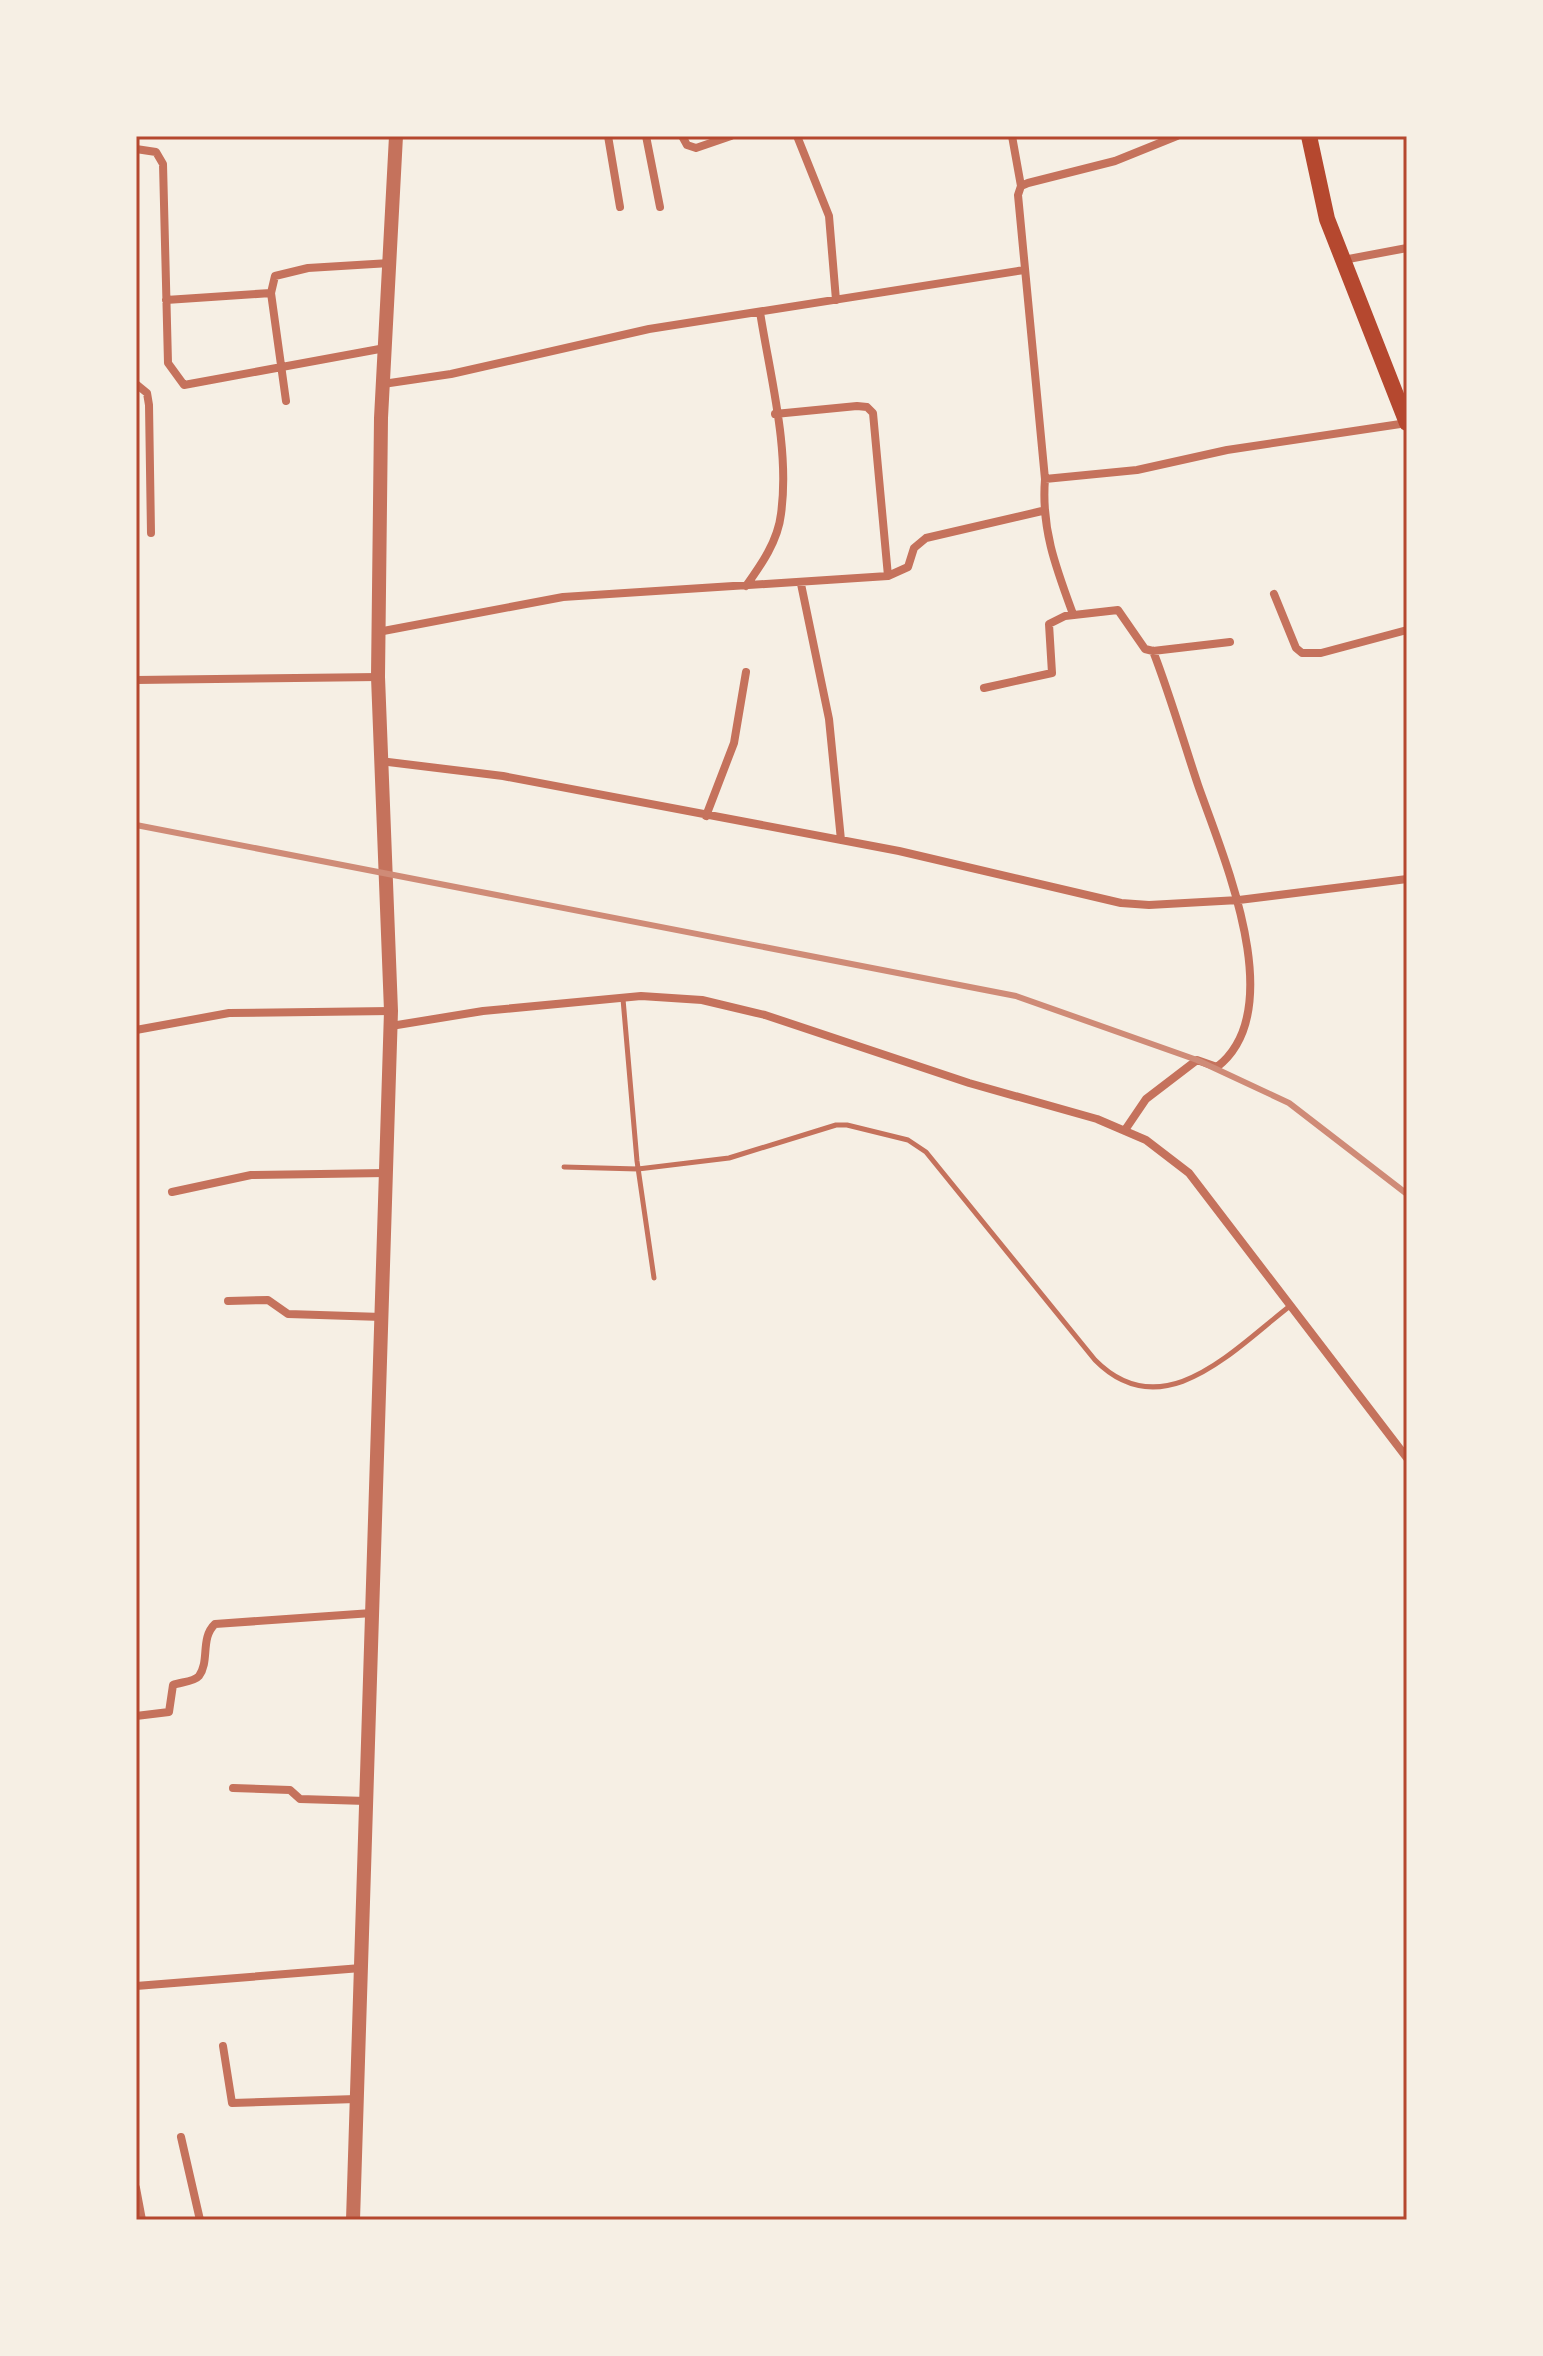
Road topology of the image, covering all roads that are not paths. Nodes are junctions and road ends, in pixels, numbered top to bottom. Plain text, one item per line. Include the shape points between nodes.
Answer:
1 (396, 136) edge
2 (608, 136) edge
3 (646, 136) edge
4 (682, 136) edge
5 (731, 136) edge
6 (797, 136) edge
7 (1012, 136) edge
8 (1177, 136) edge
9 (1309, 136) edge
10 (136, 149) edge
11 (1021, 186) junction
12 (620, 207) dead end
13 (660, 207) dead end
14 (1407, 248) edge
15 (1343, 260) junction
16 (391, 263) junction
17 (1024, 270) junction
18 (271, 293) junction
19 (166, 300) junction
20 (836, 300) junction
21 (760, 312) junction
22 (385, 348) junction
23 (281, 369) junction
24 (136, 384) edge
25 (383, 384) junction
26 (286, 401) dead end
27 (775, 414) junction
28 (1407, 423) edge
29 (1045, 479) junction
30 (1042, 511) junction
31 (151, 533) dead end
32 (888, 576) junction
33 (801, 584) junction
34 (746, 586) junction
35 (1274, 594) dead end
36 (1073, 614) junction
37 (1407, 630) edge
38 (378, 632) junction
39 (1230, 642) dead end
40 (1153, 651) junction
41 (746, 672) dead end
42 (378, 677) junction
43 (136, 680) edge
44 (984, 688) dead end
45 (379, 761) junction
46 (706, 816) junction
47 (841, 840) junction
48 (1407, 879) edge
49 (1239, 900) junction
50 (623, 998) junction
51 (391, 1018) junction
52 (136, 1030) edge
53 (1125, 1130) junction
54 (564, 1167) dead end
55 (638, 1169) junction
56 (386, 1173) junction
57 (172, 1192) dead end
58 (654, 1278) dead end
59 (228, 1301) dead end
60 (1291, 1304) junction
61 (382, 1317) junction
62 (1407, 1458) edge
63 (372, 1613) junction
64 (136, 1716) edge
65 (233, 1788) dead end
66 (366, 1801) junction
67 (361, 1968) junction
68 (136, 1986) edge
69 (223, 2046) dead end
70 (356, 2099) junction
71 (181, 2137) dead end
72 (136, 2188) edge
73 (142, 2220) edge
74 (200, 2220) edge
75 (353, 2220) edge

1 - 16 street
2 - 12 street
3 - 13 street
4 - 5 street via 696,148
6 - 20 street via 829,216
7 - 11 street
8 - 11 street via 1115,161
9 - 15 main road via 1327,219
10 - 19 street via 156,152 163,164
11 - 17 street
14 - 15 street
15 - 28 main road
16 - 18 street via 287,270 275,276
16 - 22 street
17 - 20 street
17 - 29 street
18 - 19 street
18 - 23 street
19 - 23 street via 168,363 184,385
20 - 21 street
21 - 25 street via 649,329
21 - 27 street
22 - 23 street
22 - 25 street
23 - 26 street
24 - 31 street via 147,393 149,405
25 - 38 street
27 - 32 street via 857,406 873,413
27 - 34 street via 783,479 781,517 762,564
28 - 29 street via 1227,450 1137,470
29 - 30 street
30 - 32 street via 926,538 914,548 908,567
30 - 36 street via 1047,543
32 - 33 street
33 - 34 street
33 - 47 street via 829,719
34 - 38 street via 563,597
35 - 37 street via 1302,653 1321,653
36 - 40 street via 1118,610 1145,649
36 - 44 street via 1049,624 1052,673
38 - 42 street
39 - 40 street
40 - 49 street
41 - 46 street via 734,743
42 - 43 street
42 - 45 street
45 - 46 street via 503,776
45 - 51 street
46 - 47 street
47 - 49 street via 1121,903
48 - 49 street
49 - 53 street via 1251,984 1245,1029 1228,1058 1217,1067 1197,1060 1146,1099
50 - 51 street
50 - 53 street via 702,1000 765,1015
50 - 55 lane
51 - 52 street via 229,1013
51 - 56 street
53 - 60 street via 1189,1173
54 - 55 lane
55 - 58 lane
55 - 60 lane via 729,1158 836,1125 908,1140 926,1152 973,1206 1095,1360 1126,1383 1154,1388 1201,1375
56 - 57 street via 251,1175
56 - 61 street
59 - 61 street via 268,1300 288,1314
60 - 62 street
61 - 63 street
63 - 64 street via 215,1624 207,1634 201,1672 173,1685 169,1712
63 - 66 street
65 - 66 street via 290,1790 300,1799
66 - 67 street
67 - 68 street
67 - 70 street
69 - 70 street via 232,2103
70 - 75 street
71 - 74 street
72 - 73 street

